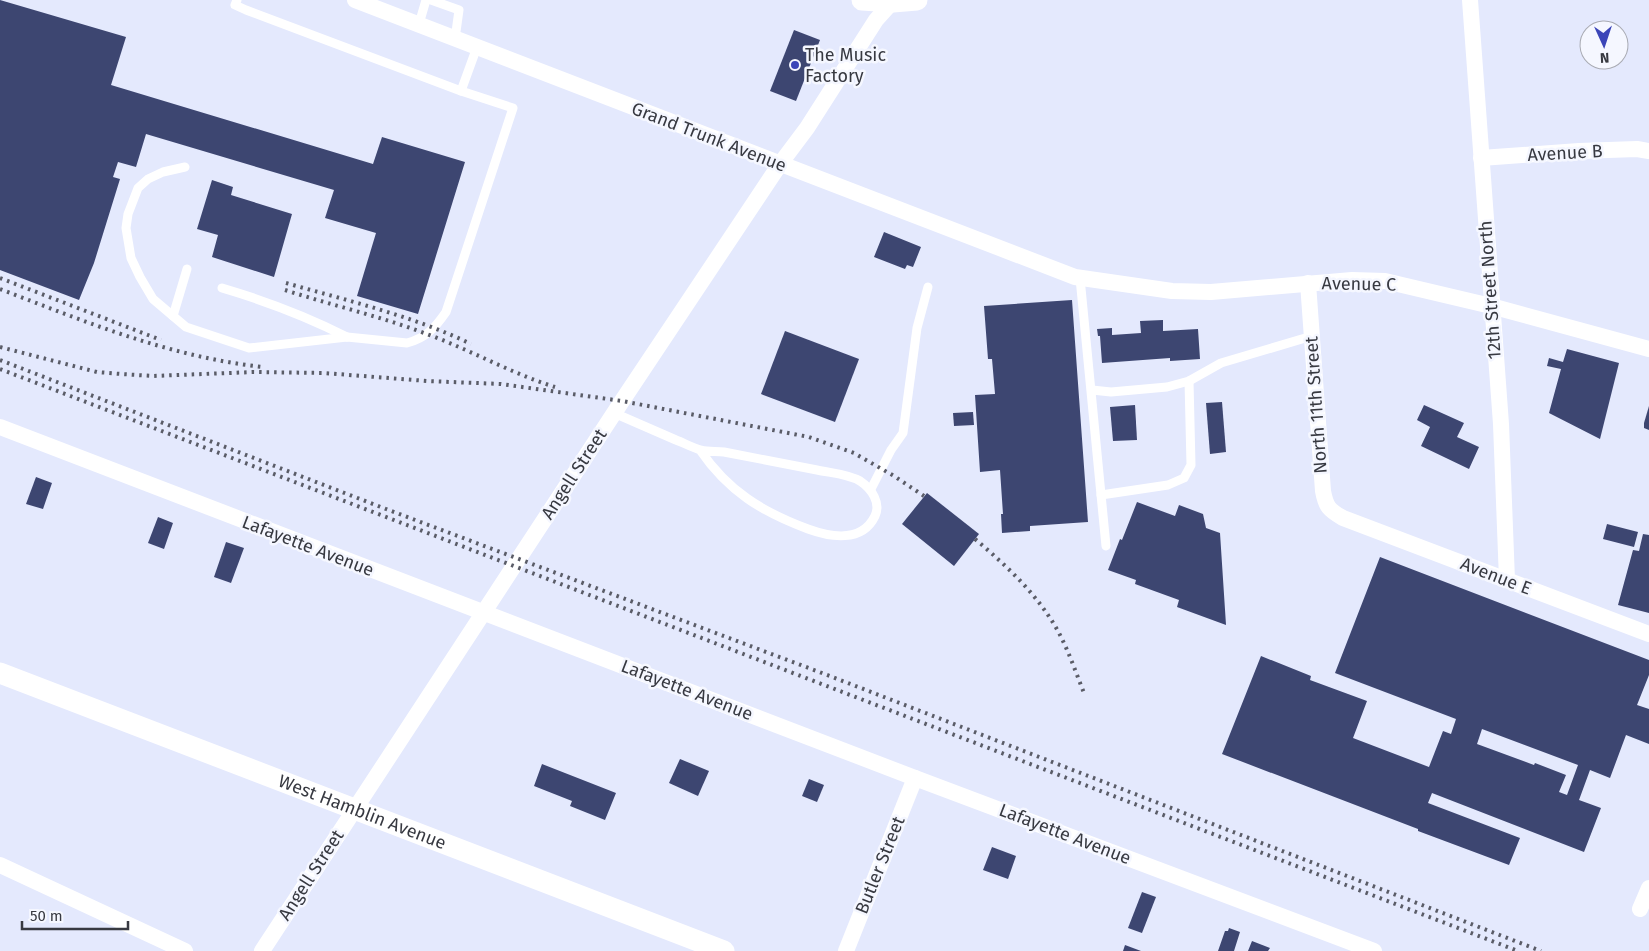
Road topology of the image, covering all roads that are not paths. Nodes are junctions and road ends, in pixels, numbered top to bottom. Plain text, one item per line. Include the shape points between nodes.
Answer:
1 (238, 0) edge
2 (426, 0) edge
3 (431, 0) edge
4 (862, 0) edge
5 (917, 0) edge
6 (1470, 0) edge
7 (894, 1) edge
8 (365, 2) edge
9 (419, 24) junction
10 (456, 39) junction
11 (476, 47) junction
12 (460, 91) junction
13 (1649, 151) edge
14 (1481, 158) junction
15 (780, 164) junction
16 (185, 167) dead end
17 (188, 270) dead end
18 (1062, 272) joint
19 (1080, 278) junction
20 (1308, 283) junction
21 (928, 287) dead end
22 (222, 288) dead end
23 (1491, 306) junction
24 (173, 316) junction
25 (1312, 336) junction
26 (347, 337) junction
27 (1649, 350) edge
28 (1189, 381) junction
29 (1092, 390) junction
30 (614, 413) junction
31 (0, 427) edge
32 (700, 450) junction
33 (871, 489) junction
34 (1101, 494) junction
35 (1342, 518) joint
36 (1106, 546) dead end
37 (1507, 580) junction
38 (483, 613) junction
39 (1649, 634) edge
40 (0, 673) edge
41 (915, 778) junction
42 (354, 808) junction
43 (0, 866) edge
44 (1649, 888) edge
45 (1640, 908) dead end
46 (185, 951) edge
47 (262, 951) edge
48 (724, 951) edge
49 (846, 951) edge
50 (1374, 951) edge

1 - 12 lane via 235,5 246,10
2 - 9 lane
3 - 10 lane via 459,10
4 - 7 street
5 - 7 street
6 - 14 street, 12th Street North
7 - 15 street, Angell Street via 876,20
8 - 9 street, Grand Trunk Avenue
9 - 10 street, Grand Trunk Avenue
10 - 11 street, Grand Trunk Avenue
11 - 12 lane
11 - 15 street, Grand Trunk Avenue
12 - 26 lane via 513,108 446,312 436,328 407,343
13 - 14 street, Avenue B via 1579,151
14 - 23 street, 12th Street North
15 - 18 street, Grand Trunk Avenue
15 - 30 street, Angell Street
16 - 24 lane via 163,172 138,188 126,228 131,258 140,277 154,299
17 - 24 lane
18 - 19 street, Avenue C
19 - 20 street, Avenue C via 1172,291 1211,292
19 - 29 lane
20 - 23 street, Avenue C via 1385,281
20 - 25 street, North 11th Street
21 - 33 lane via 917,328 903,433
22 - 26 lane via 312,319
23 - 27 street, Avenue C
23 - 37 street, 12th Street North via 1501,424
24 - 26 lane via 186,327 249,348
25 - 28 lane via 1221,363
25 - 35 street, North 11th Street via 1323,491 1325,503
28 - 29 lane via 1167,387 1111,392
28 - 34 lane via 1190,465 1184,478 1168,485
29 - 34 lane
30 - 32 lane
30 - 38 street, Angell Street
31 - 38 street, Lafayette Avenue
32 - 33 lane via 844,475
32 - 33 lane via 714,470 760,508 821,533 842,537 869,526 876,514 876,501
34 - 36 lane
35 - 37 street, Avenue E
37 - 39 street, Avenue E
38 - 41 street, Lafayette Avenue
38 - 42 street, Angell Street
40 - 42 street, West Hamblin Avenue
41 - 49 street, Butler Street
41 - 50 street, Lafayette Avenue
42 - 47 street, Angell Street
42 - 48 street, West Hamblin Avenue
43 - 46 street
44 - 45 street

